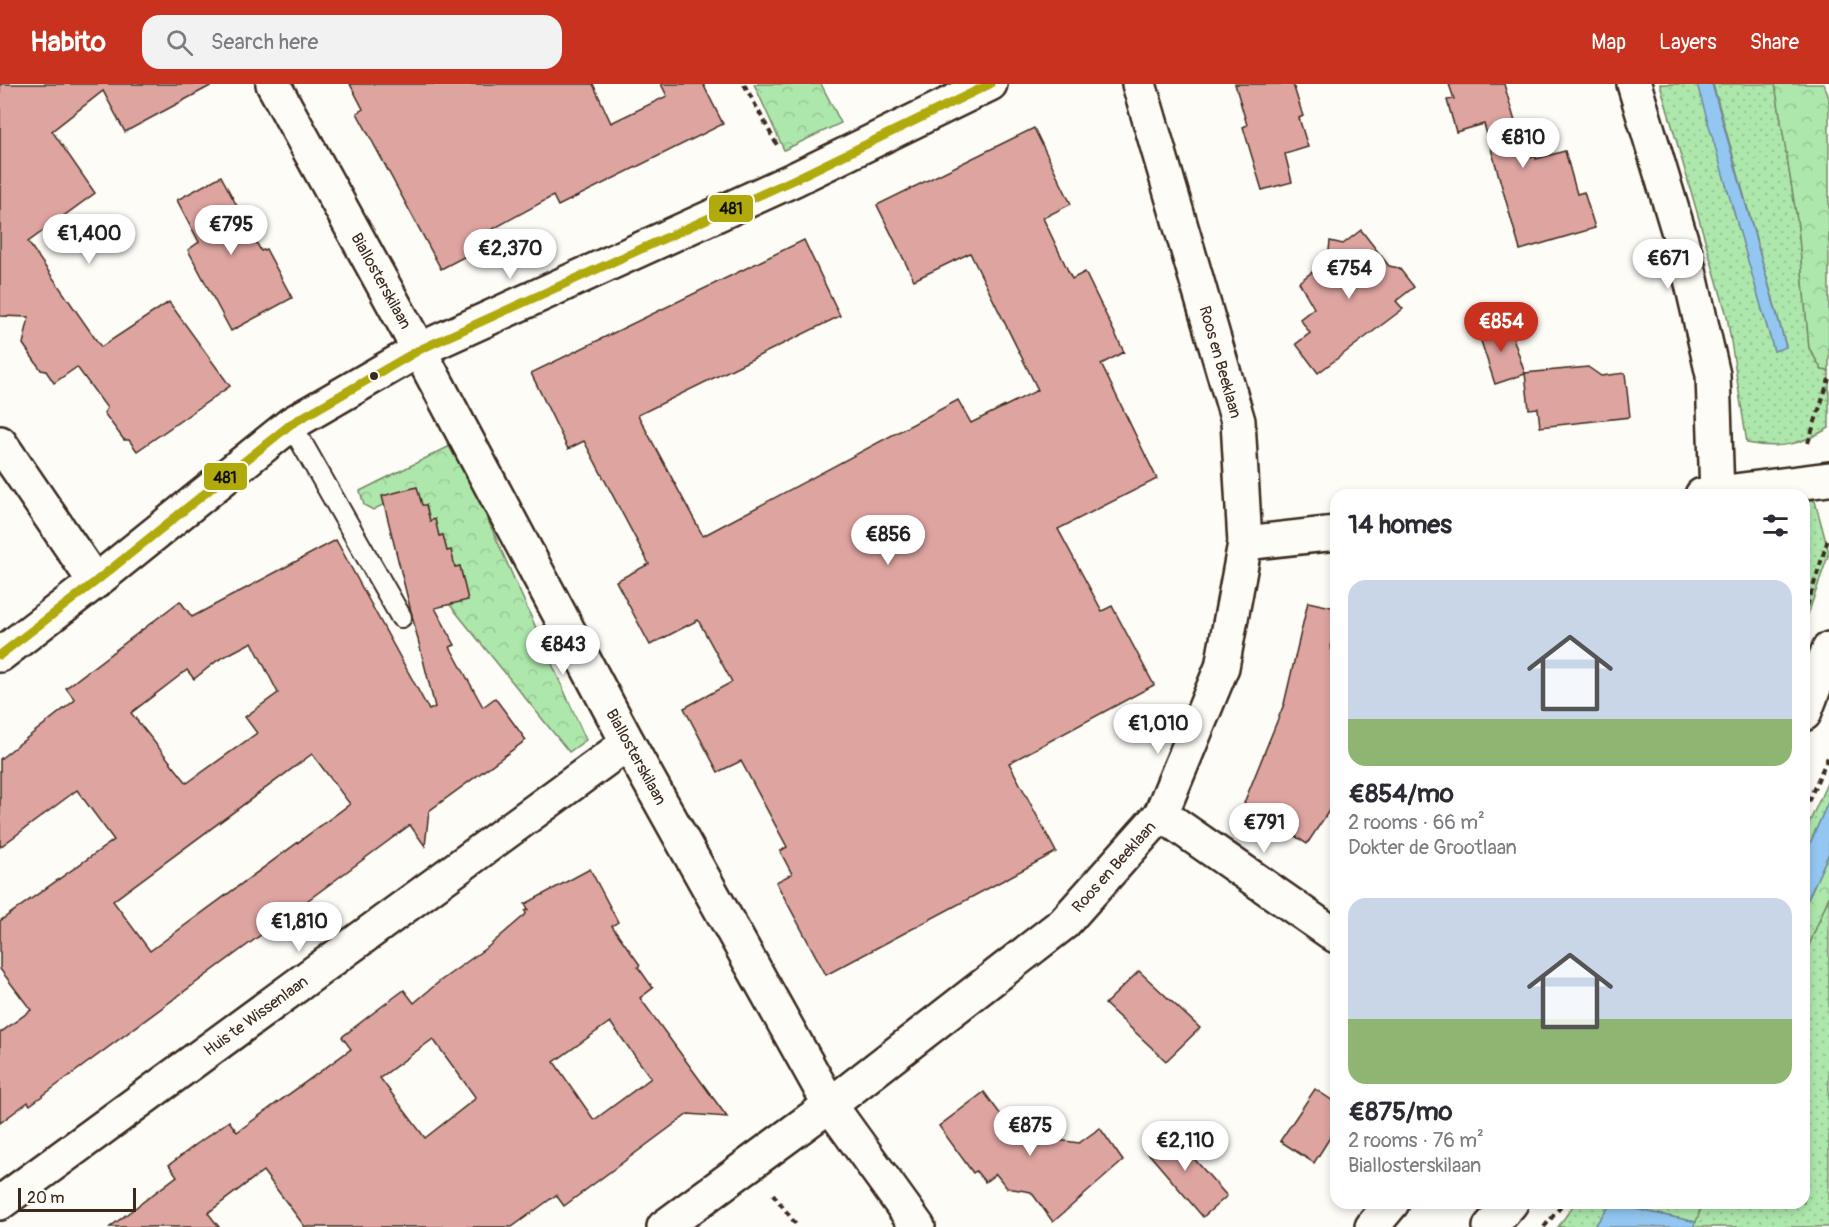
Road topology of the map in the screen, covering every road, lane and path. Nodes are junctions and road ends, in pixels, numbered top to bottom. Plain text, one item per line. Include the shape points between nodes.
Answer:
1 (273, 84) edge
2 (744, 84) edge
3 (990, 84) edge
4 (1139, 84) edge
5 (1634, 84) edge
6 (795, 179) junction
7 (418, 350) junction
8 (1829, 379) edge
9 (291, 424) junction
10 (0, 442) edge
11 (1829, 479) edge
12 (1794, 484) junction
13 (1712, 489) edge
14 (1753, 489) edge
15 (1330, 534) edge
16 (1829, 536) edge
17 (1245, 543) junction
18 (95, 582) junction
19 (1810, 597) edge
20 (401, 617) dead end
21 (1829, 649) edge
22 (0, 655) edge
23 (1810, 698) edge
24 (628, 743) junction
25 (1829, 755) edge
26 (1810, 798) edge
27 (1161, 814) junction
28 (1330, 932) edge
29 (830, 1104) junction
30 (0, 1203) edge
31 (1387, 1209) edge
32 (1506, 1209) edge
33 (1526, 1209) edge
34 (1559, 1209) edge
35 (664, 1227) edge
36 (918, 1227) edge
37 (1372, 1227) edge
38 (1490, 1227) edge
39 (1516, 1227) edge
40 (1544, 1227) edge

1 - 7 street, Biallosterskilaan
2 - 6 path
3 - 6 street
4 - 17 street, Roos en Beeklaan via 1238,421
5 - 13 street via 1685,253 1713,375
6 - 7 street
7 - 9 street
7 - 24 street, Biallosterskilaan
8 - 12 path
9 - 18 street
9 - 20 lane
10 - 18 street
11 - 12 street
12 - 14 street
15 - 17 street
16 - 19 path
17 - 27 street, Roos en Beeklaan via 1222,667
18 - 22 street
21 - 23 street
24 - 29 street, Biallosterskilaan
24 - 30 street, Huis te Wissenlaan
25 - 26 path
27 - 28 street
27 - 29 street, Roos en Beeklaan via 1064,923
29 - 35 street, Roos en Beeklaan
29 - 36 street, Biallosterskilaan
31 - 37 street
32 - 38 street
33 - 39 street
34 - 40 path

